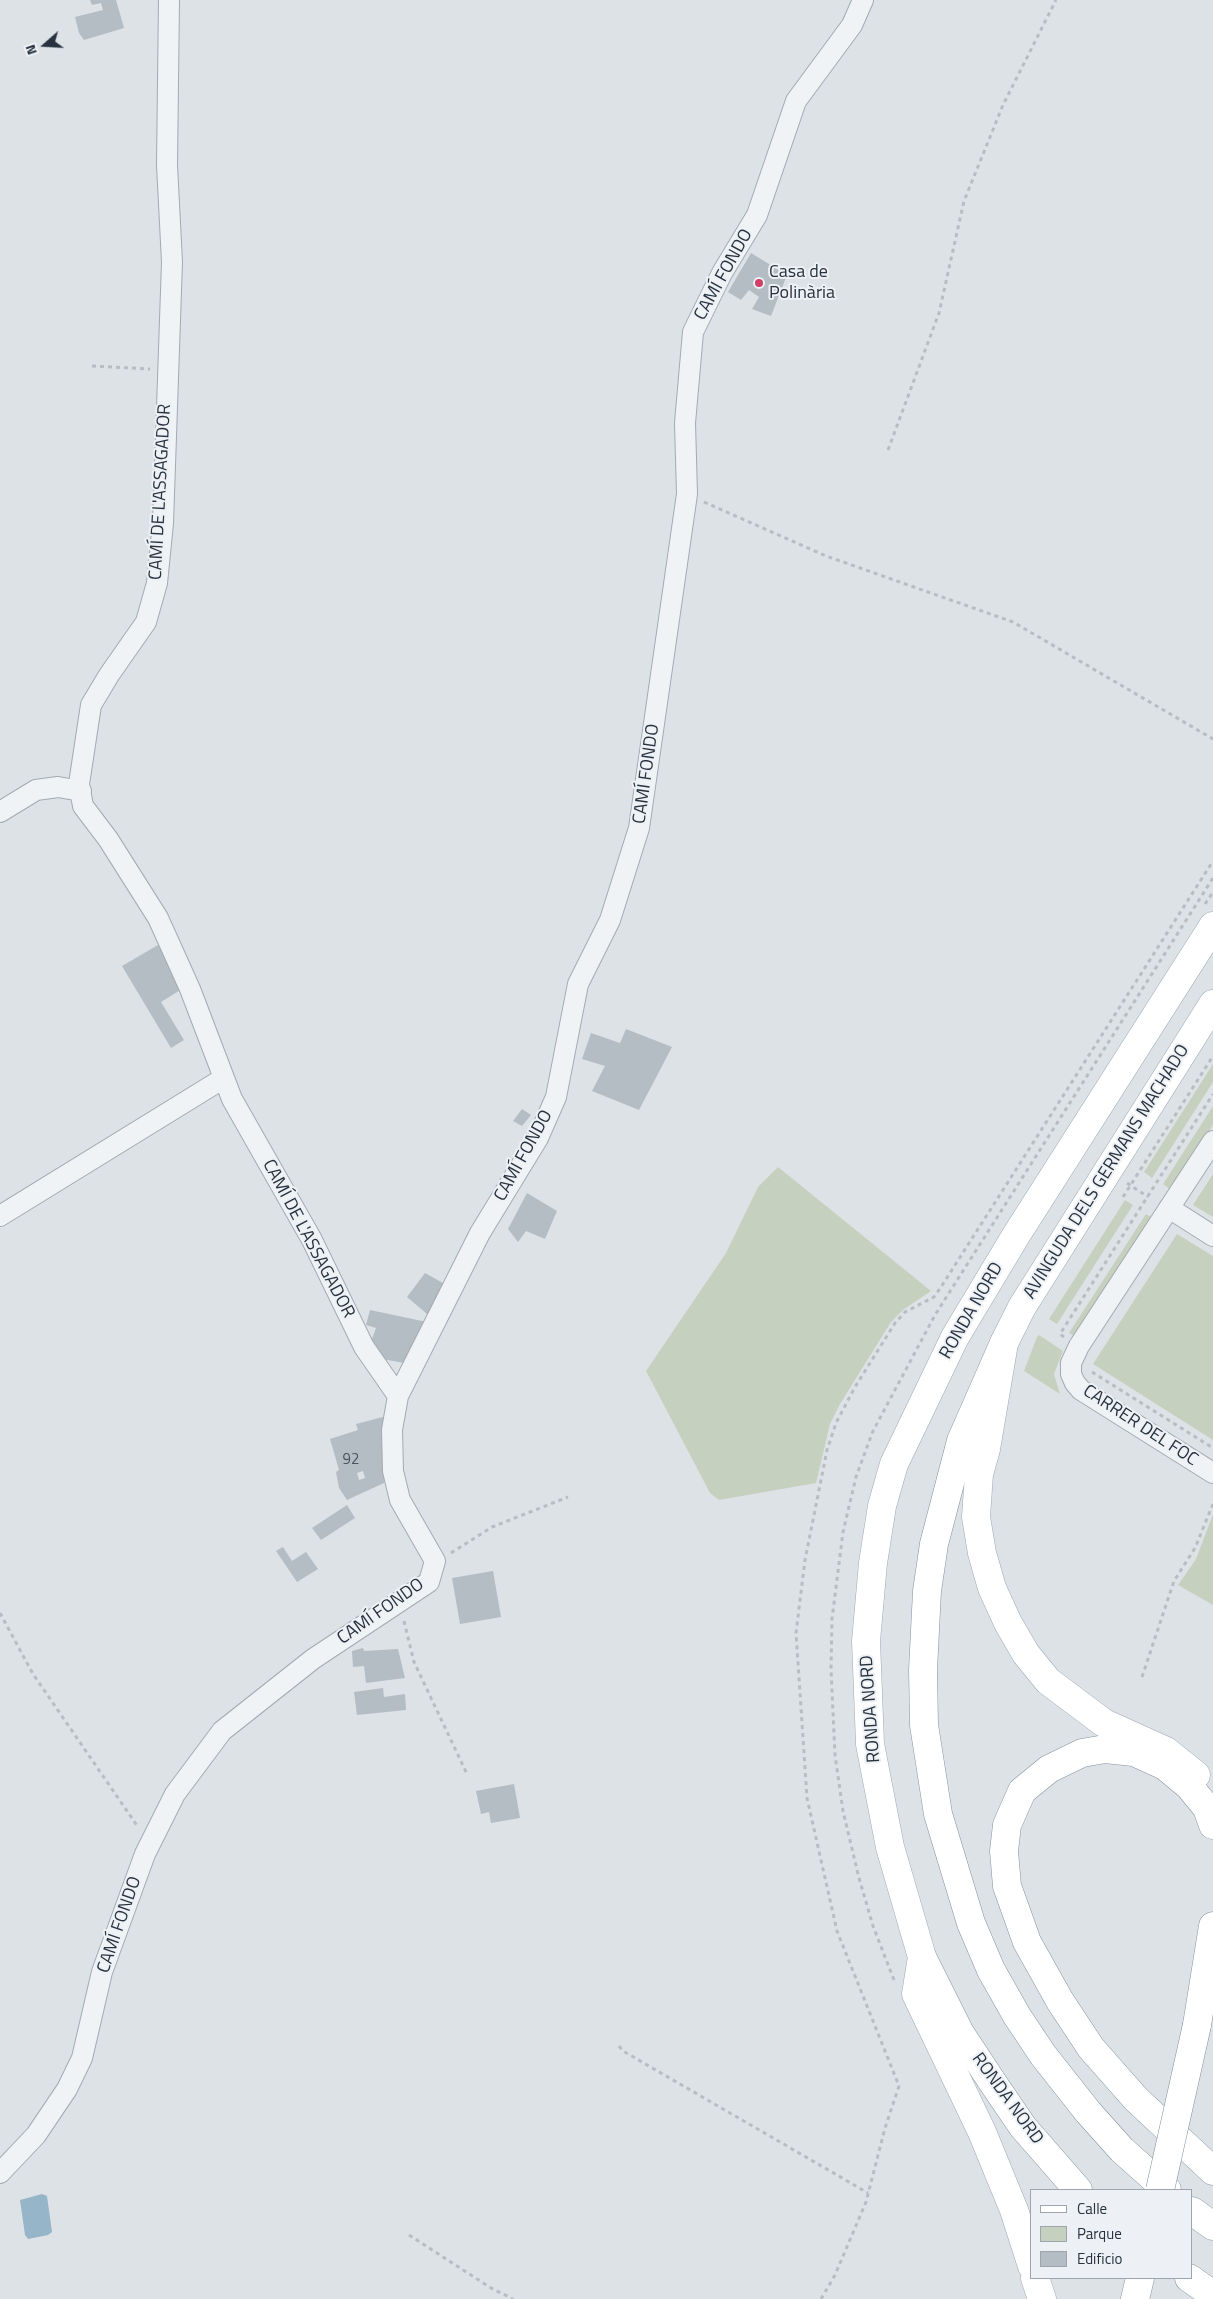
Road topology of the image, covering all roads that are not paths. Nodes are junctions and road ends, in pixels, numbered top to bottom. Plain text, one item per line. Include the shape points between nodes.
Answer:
1 (169, 0) edge
2 (863, 0) edge
3 (81, 791) junction
4 (0, 812) edge
5 (1213, 926) edge
6 (1213, 1004) edge
7 (224, 1078) junction
8 (1213, 1141) edge
9 (1162, 1205) junction
10 (0, 1216) edge
11 (1213, 1236) edge
12 (1004, 1343) junction
13 (398, 1396) junction
14 (1213, 1473) edge
15 (1213, 1800) edge
16 (1213, 1825) edge
17 (1213, 1926) edge
18 (922, 1957) junction
19 (1206, 2018) edge
20 (1213, 2171) edge
21 (0, 2173) edge
22 (1077, 2189) edge
23 (1160, 2189) edge
24 (1166, 2189) edge
25 (1193, 2212) edge
26 (1213, 2226) edge
27 (1030, 2260) edge
28 (1035, 2279) edge
29 (1140, 2279) edge
30 (1153, 2279) edge
31 (1189, 2279) edge
32 (1213, 2295) edge
33 (1042, 2299) edge
34 (1136, 2299) edge
35 (1148, 2299) edge

1 - 3 street, CAMÍ DE L'ASSAGADOR via 167,165 172,262 163,523 157,583 146,622 91,705 79,784
2 - 13 street, CAMÍ FONDO via 852,25 796,101 757,215 722,272 693,332 685,423 687,494 639,828 610,920 578,984 556,1097 538,1138 480,1233
3 - 4 street via 36,790
3 - 7 street, CAMÍ DE L'ASSAGADOR via 83,806 158,918 190,989
5 - 18 main road, RONDA NORD via 955,1337 894,1464 882,1506 866,1641 870,1744 890,1847
6 - 12 main road, AVINGUDA DELS GERMANS MACHADO via 1022,1307
7 - 10 street
7 - 13 street, CAMÍ DE L'ASSAGADOR via 232,1099 312,1240 364,1347
8 - 9 street
9 - 11 street
9 - 14 street, CARRER DEL FOC via 1079,1346 1071,1363 1071,1374 1081,1390
12 - 15 main road via 979,1474 976,1517 992,1588 1008,1623 1048,1682 1104,1723 1166,1751 1194,1772
12 - 24 main road via 961,1441 934,1544 927,1591 924,1725 938,1814 971,1922 991,1970 1017,2016 1088,2112 1122,2150
13 - 21 street, CAMÍ FONDO via 392,1430 393,1471 400,1500 435,1561 429,1582 314,1659 222,1732 175,1794 150,1843 102,1972 82,2058 68,2089 36,2135
16 - 20 main road via 1207,1808 1189,1786 1165,1766 1134,1752 1105,1749 1082,1753 1049,1768 1022,1791 1007,1825 1004,1851 1007,1886 1028,1942 1065,2009 1091,2048 1136,2099
17 - 19 main road
18 - 22 main road, RONDA NORD via 960,2034 1023,2126
18 - 27 main road via 916,1994 982,2132 1014,2210
19 - 23 main road, bridge
25 - 26 main road
28 - 33 main road
29 - 34 main road
30 - 35 main road
31 - 32 main road

